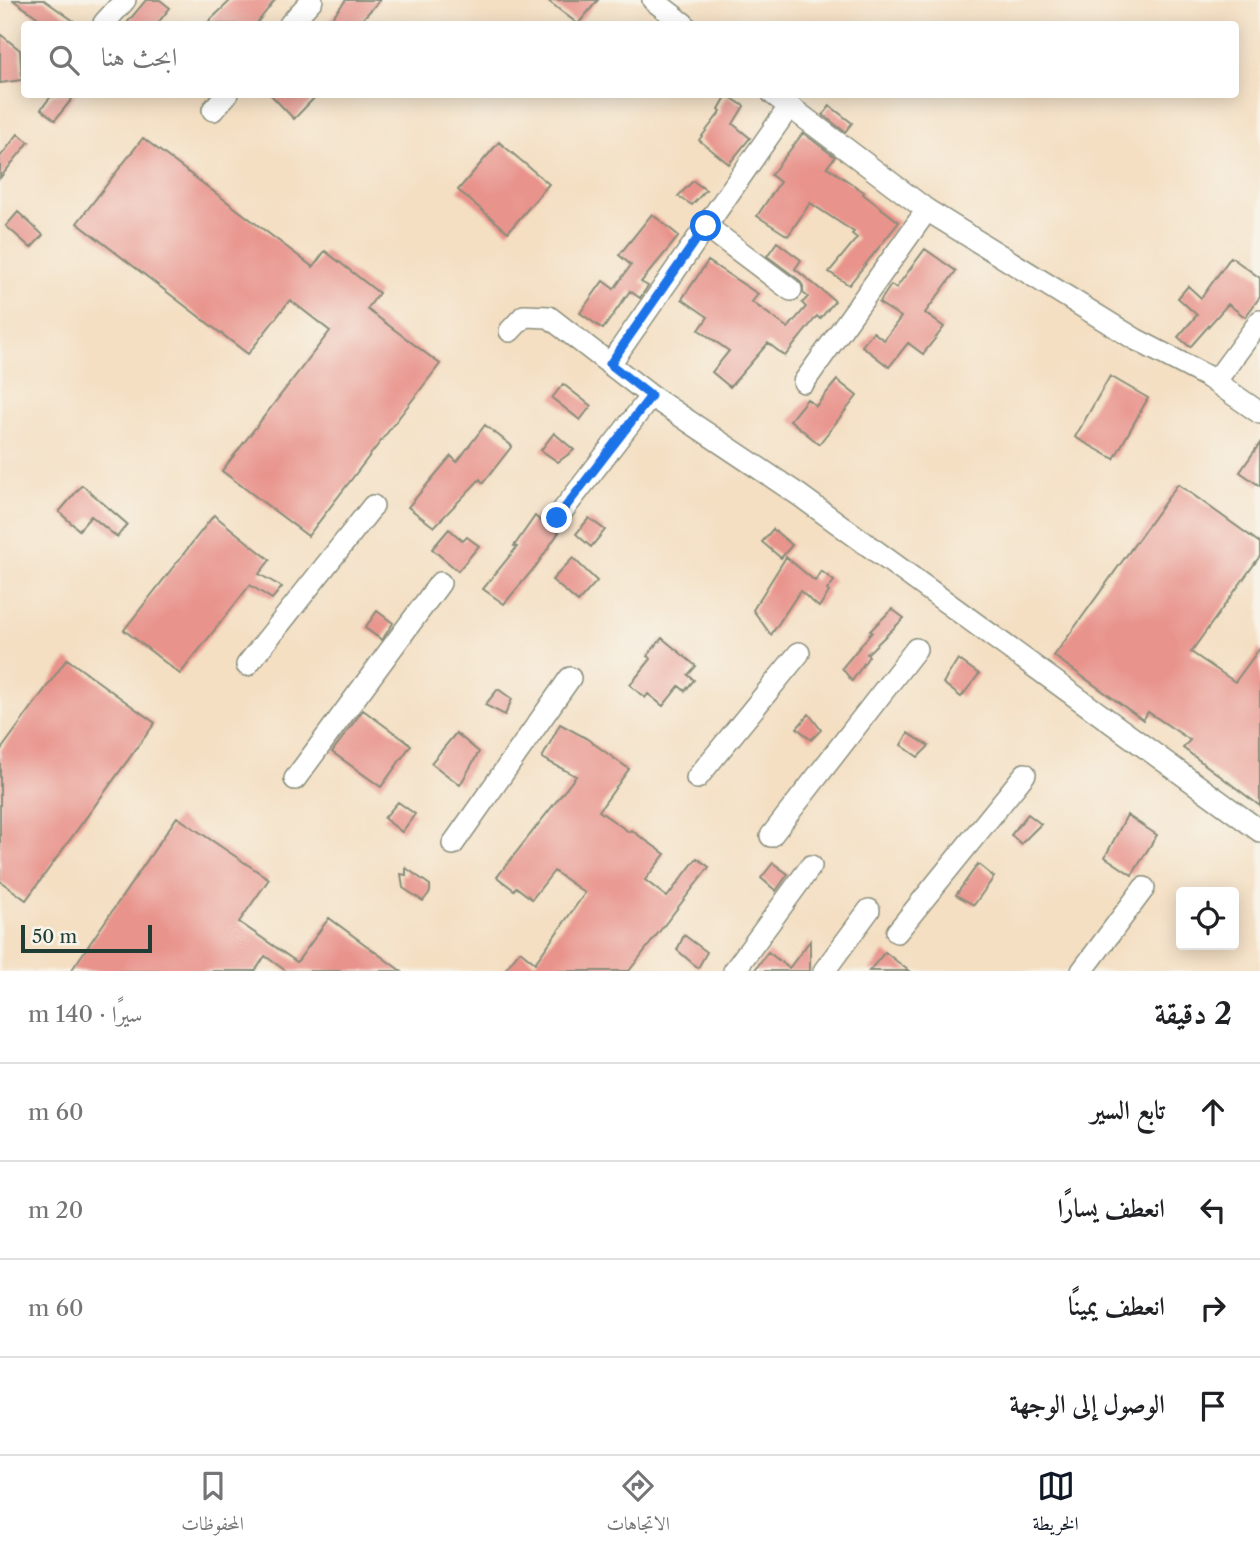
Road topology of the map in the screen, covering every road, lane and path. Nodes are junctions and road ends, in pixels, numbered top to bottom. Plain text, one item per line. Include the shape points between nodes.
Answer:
1 (125, 0) edge
2 (312, 0) edge
3 (653, 0) edge
4 (106, 21) edge
5 (293, 21) edge
6 (680, 21) edge
7 (781, 101) edge
8 (927, 210) junction
9 (706, 226) junction
10 (791, 290) dead end
11 (1260, 321) edge
12 (510, 331) dead end
13 (610, 364) junction
14 (804, 382) dead end
15 (1214, 382) junction
16 (651, 396) junction
17 (1260, 413) edge
18 (373, 506) dead end
19 (557, 518) dead end
20 (440, 583) dead end
21 (916, 649) dead end
22 (799, 653) dead end
23 (247, 665) dead end
24 (570, 678) dead end
25 (1025, 774) dead end
26 (697, 778) dead end
27 (295, 779) dead end
28 (1260, 831) edge
29 (771, 836) dead end
30 (453, 844) dead end
31 (811, 866) dead end
32 (1144, 888) dead end
33 (869, 910) dead end
34 (897, 932) dead end
35 (734, 971) edge
36 (824, 971) edge
37 (1082, 971) edge

1 - 4 street
2 - 5 street
3 - 6 street
7 - 8 street
7 - 9 street
8 - 14 street
8 - 15 street
9 - 10 street
9 - 13 street
11 - 15 street
12 - 13 street via 524,316 549,317
13 - 16 street
15 - 17 street
16 - 19 street
16 - 28 street via 799,495
18 - 23 street
20 - 27 street
21 - 29 street
22 - 26 street
24 - 30 street
25 - 34 street
31 - 35 street
32 - 37 street
33 - 36 street

